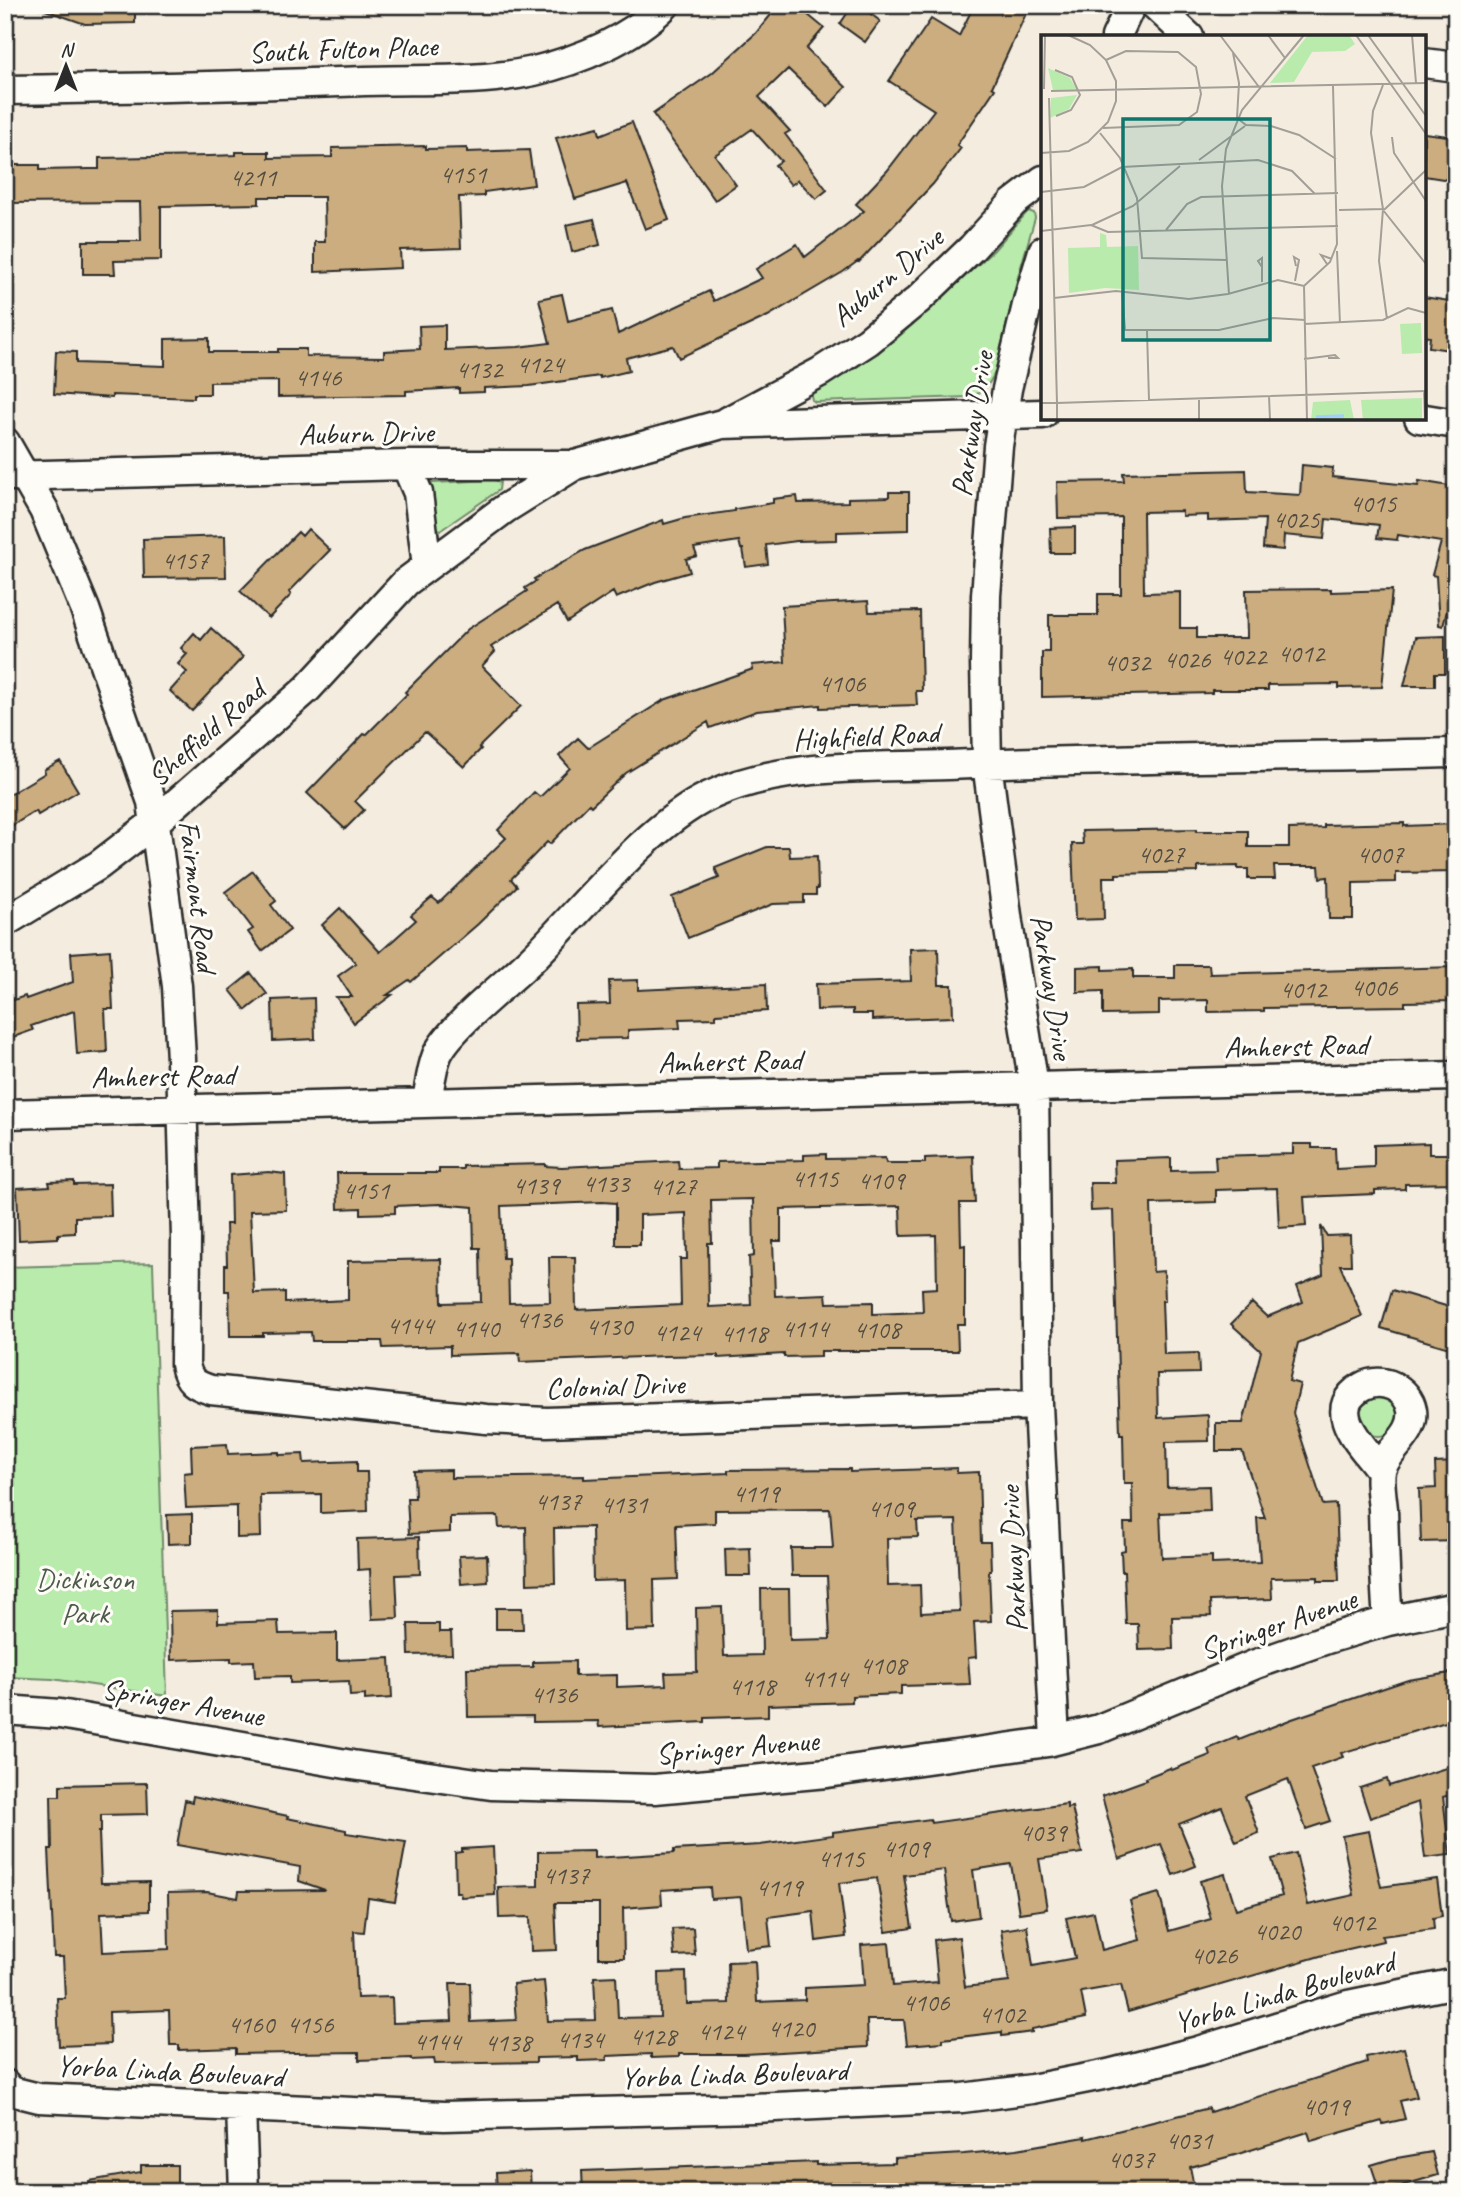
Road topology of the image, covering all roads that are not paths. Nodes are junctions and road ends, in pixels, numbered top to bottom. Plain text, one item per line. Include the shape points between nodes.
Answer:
1 (665, 5) edge
2 (1131, 5) edge
3 (1156, 5) edge
4 (1117, 35) edge
5 (1187, 35) edge
6 (1426, 63) edge
7 (1456, 67) edge
8 (5, 90) edge
9 (1041, 182) edge
10 (1041, 258) edge
11 (1041, 414) edge
12 (1003, 415) junction
13 (1426, 419) edge
14 (722, 424) junction
15 (1456, 424) edge
16 (5, 442) edge
17 (406, 465) junction
18 (575, 465) junction
19 (14, 475) edge
20 (427, 566) junction
21 (1456, 753) edge
22 (987, 763) junction
23 (155, 822) junction
24 (5, 922) edge
25 (1456, 1076) edge
26 (1034, 1086) junction
27 (427, 1101) junction
28 (183, 1108) junction
29 (5, 1114) edge
30 (196, 1385) joint
31 (1038, 1405) junction
32 (1381, 1471) dead end
33 (1456, 1606) edge
34 (1388, 1622) junction
35 (5, 1710) edge
36 (1055, 1740) junction
37 (1456, 1983) edge
38 (5, 2084) edge
39 (241, 2108) junction
40 (244, 2192) edge

1 - 8 street, South Fulton Place via 591,52 507,76
2 - 4 street
3 - 5 street
6 - 7 street
9 - 14 street, Auburn Drive via 869,341
10 - 12 street, Parkway Drive
11 - 12 street, Auburn Drive
12 - 14 street, Auburn Drive
12 - 22 street, Parkway Drive via 986,596
13 - 15 street
14 - 18 street, Auburn Drive
16 - 19 street, Fairmont Road
17 - 18 street, Auburn Drive
17 - 19 street, Auburn Drive
17 - 20 street via 418,493
18 - 20 street, Sheffield Road
19 - 23 street, Fairmont Road via 44,510 85,609 147,783
20 - 23 street, Sheffield Road via 307,689
21 - 22 street, Highfield Road
22 - 26 street, Parkway Drive
22 - 27 street, Highfield Road via 775,775 745,782 686,809 643,844 452,1034 437,1056
23 - 24 street, Sheffield Road via 99,865
23 - 28 street, Fairmont Road via 177,986
25 - 26 street, Amherst Road
26 - 27 street, Amherst Road
26 - 31 street, Parkway Drive
27 - 28 street, Amherst Road
28 - 29 street, Amherst Road
28 - 30 street, Fairmont Road via 185,1364 187,1376
30 - 31 street, Colonial Drive via 547,1422
31 - 36 street, Parkway Drive
32 - 34 street
33 - 34 street, Springer Avenue
34 - 36 street, Springer Avenue via 1256,1664 1099,1729
35 - 36 street, Springer Avenue via 60,1714 491,1786 655,1789 827,1773
37 - 39 street, Yorba Linda Boulevard via 1348,2005 1108,2074 961,2098 444,2116
38 - 39 street, Yorba Linda Boulevard via 11,2091 39,2098
39 - 40 street

